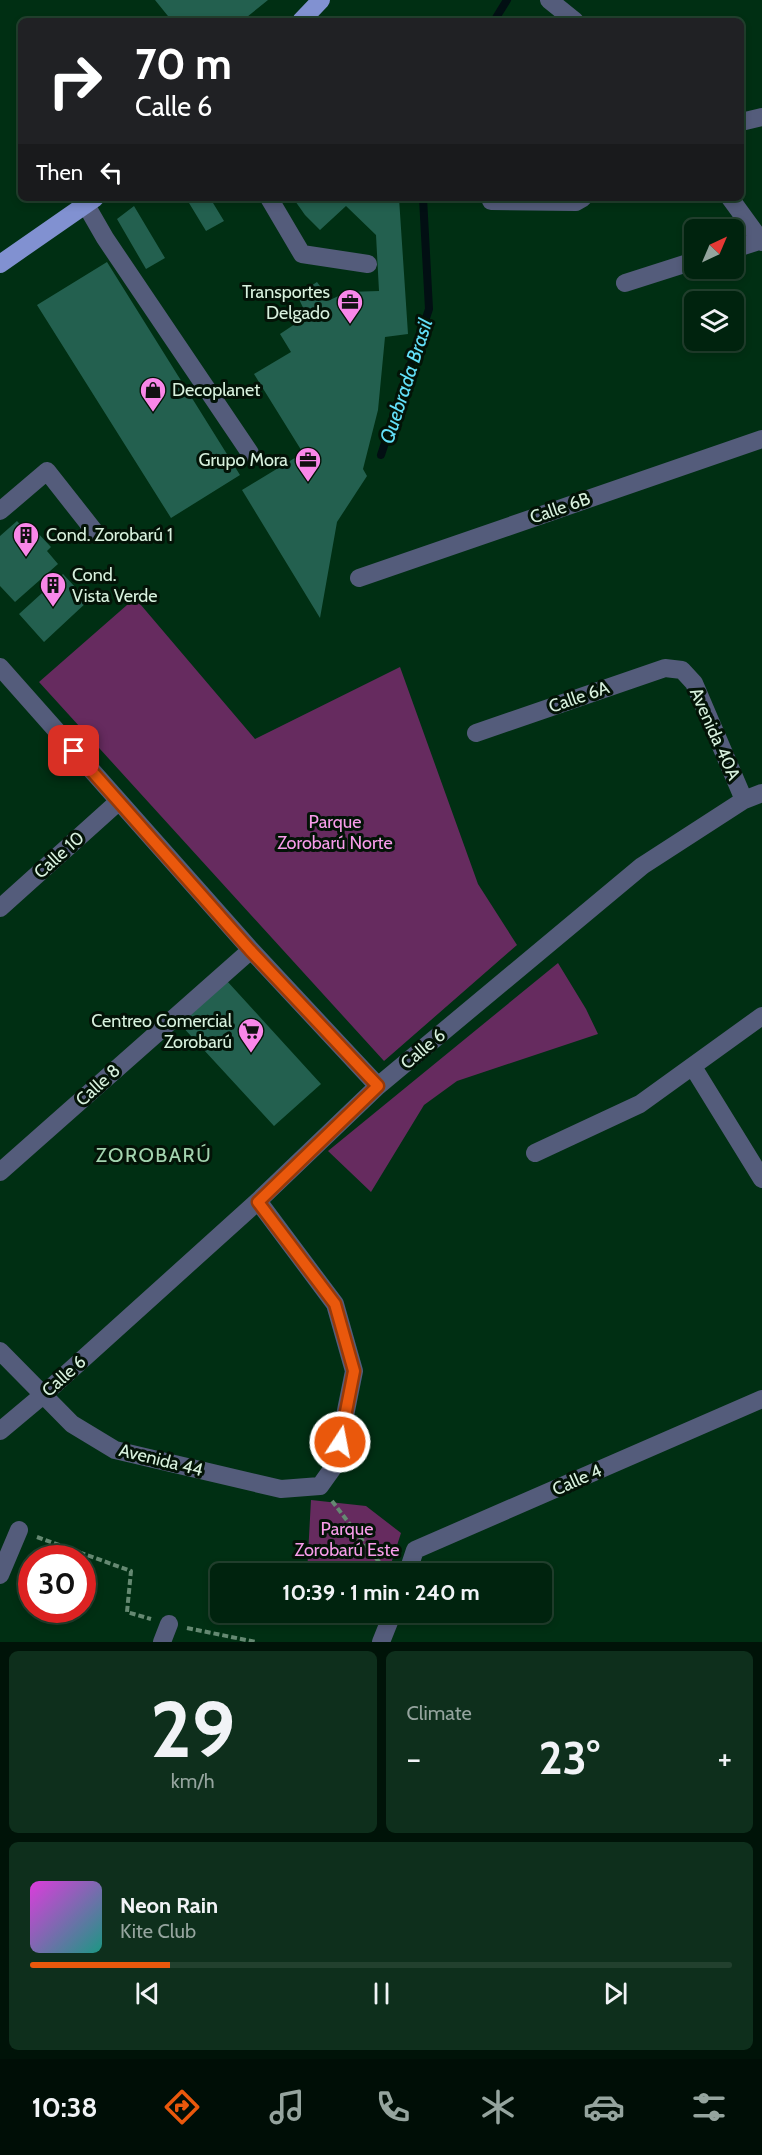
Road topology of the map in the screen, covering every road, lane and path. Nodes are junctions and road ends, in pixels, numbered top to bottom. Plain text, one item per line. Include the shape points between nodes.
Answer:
1 (321, 0) edge
2 (549, 0) edge
3 (304, 18) edge
4 (571, 18) edge
5 (762, 117) edge
6 (744, 121) edge
7 (90, 201) edge
8 (271, 201) edge
9 (491, 201) dead end
10 (578, 201) edge
11 (732, 201) edge
12 (762, 241) edge
13 (744, 246) edge
14 (0, 264) edge
15 (368, 264) dead end
16 (684, 264) edge
17 (625, 283) dead end
18 (762, 439) edge
19 (250, 453) dead end
20 (0, 511) edge
21 (95, 532) dead end
22 (359, 578) dead end
23 (0, 667) edge
24 (682, 670) joint
25 (476, 733) dead end
26 (762, 793) edge
27 (744, 800) junction
28 (118, 802) junction
29 (0, 908) edge
30 (250, 950) junction
31 (762, 1016) edge
32 (693, 1067) junction
33 (378, 1086) junction
34 (535, 1153) dead end
35 (0, 1172) edge
36 (762, 1179) edge
37 (258, 1202) junction
38 (0, 1351) edge
39 (43, 1395) junction
40 (762, 1399) edge
41 (0, 1431) edge
42 (320, 1486) junction
43 (19, 1530) joint
44 (380, 1563) edge
45 (411, 1563) edge
46 (0, 1575) edge
47 (389, 1623) edge
48 (169, 1624) junction
49 (162, 1642) edge
50 (256, 1642) edge
51 (381, 1642) edge

1 - 3 main road
2 - 4 street
5 - 6 street
7 - 14 main road
7 - 19 street via 105,238
8 - 15 street via 302,254
9 - 10 street
11 - 12 street
12 - 13 street
16 - 17 street
18 - 22 street, Calle 6B
20 - 21 street via 47,471
23 - 28 street
24 - 25 street, Calle 6A via 665,668
24 - 27 street, Avenida 40A via 694,683
26 - 27 street, Calle 6
27 - 33 street, Calle 6 via 642,866
28 - 29 street, Calle 10
28 - 30 street
30 - 33 street
30 - 35 street, Calle 8
31 - 32 street
32 - 34 street via 640,1104
32 - 36 street
33 - 37 street, Calle 6
37 - 39 street, Calle 6
37 - 42 street via 335,1304 354,1371 335,1465
38 - 39 street, Avenida 44
39 - 41 street, Calle 6
39 - 42 street, Avenida 44 via 72,1424 115,1450 281,1489
40 - 45 street, Calle 4 via 415,1550
42 - 44 path
43 - 46 street
43 - 48 path via 131,1571 128,1612
47 - 51 street
48 - 49 street
48 - 50 path

